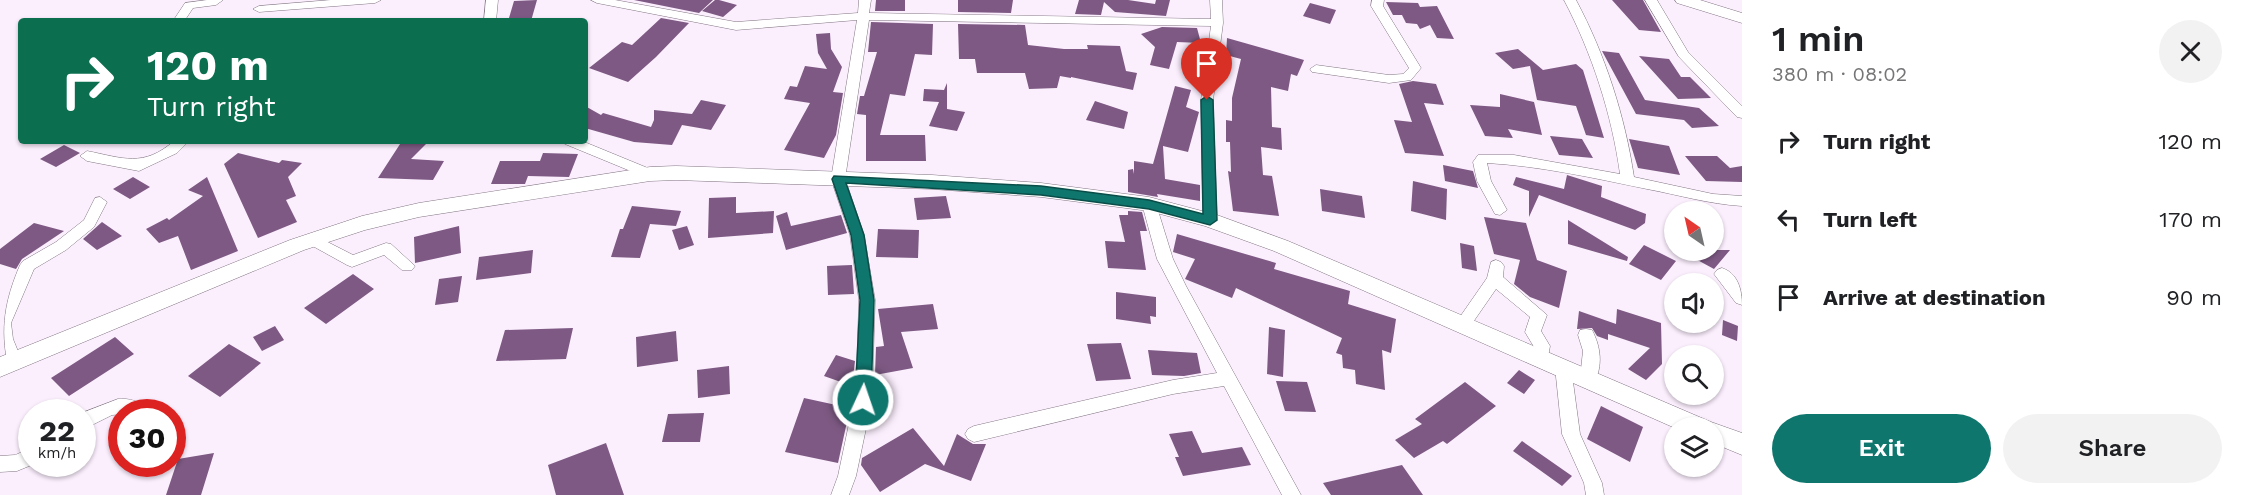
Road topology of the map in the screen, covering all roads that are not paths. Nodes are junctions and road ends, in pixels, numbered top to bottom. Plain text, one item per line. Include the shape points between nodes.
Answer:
1 (217, 0) edge
2 (375, 0) edge
3 (492, 0) edge
4 (597, 0) edge
5 (865, 0) edge
6 (1216, 0) edge
7 (1378, 0) edge
8 (1570, 0) edge
9 (1651, 0) edge
10 (1683, 0) edge
11 (300, 6) junction
12 (259, 9) dead end
13 (862, 16) junction
14 (181, 18) dead end
15 (296, 18) edge
16 (490, 18) edge
17 (1742, 18) edge
18 (1217, 23) junction
19 (1316, 69) dead end
20 (1742, 114) edge
21 (179, 144) edge
22 (577, 144) edge
23 (87, 156) dead end
24 (650, 174) junction
25 (838, 179) junction
26 (1628, 180) junction
27 (1742, 201) edge
28 (100, 202) dead end
29 (1149, 204) junction
30 (1500, 210) dead end
31 (1210, 220) junction
32 (314, 240) junction
33 (407, 266) dead end
34 (1742, 280) edge
35 (1742, 299) edge
36 (1463, 324) junction
37 (1586, 336) dead end
38 (1541, 358) junction
39 (7, 364) edge
40 (1563, 368) junction
41 (1230, 378) junction
42 (1588, 378) junction
43 (1677, 417) edge
44 (974, 434) dead end
45 (1724, 437) edge
46 (1742, 444) edge
47 (18, 463) edge
48 (0, 464) edge
49 (840, 495) edge
50 (1292, 495) edge
51 (1595, 495) edge

1 - 14 street via 189,5
2 - 11 street
3 - 16 street
4 - 13 street via 736,26
5 - 13 street
6 - 18 street
7 - 19 street via 1377,6 1415,68 1407,77 1389,79
8 - 26 street via 1586,28 1621,134
9 - 20 street via 1683,54
10 - 17 main road
11 - 12 street
11 - 15 street
13 - 18 street
13 - 25 street
18 - 31 street via 1207,100
21 - 23 street via 139,166
22 - 24 street
24 - 25 main road
24 - 32 main road via 419,210 362,223
25 - 29 main road via 1041,190
25 - 49 street via 857,235 867,300 863,400
26 - 27 street via 1713,199
26 - 30 street via 1483,158 1480,174
28 - 39 street via 89,223 28,266 3,323
29 - 31 main road
29 - 41 street via 1170,268
31 - 36 main road
32 - 33 street via 352,261 386,248
32 - 39 main road
34 - 35 street via 1722,274
36 - 38 main road
36 - 38 street via 1495,273 1539,315 1533,332 1542,346
37 - 42 street via 1593,363
38 - 40 main road
40 - 42 main road
40 - 51 street via 1572,434
41 - 44 street via 1173,387
41 - 50 street
42 - 43 main road
45 - 46 main road
47 - 48 street

